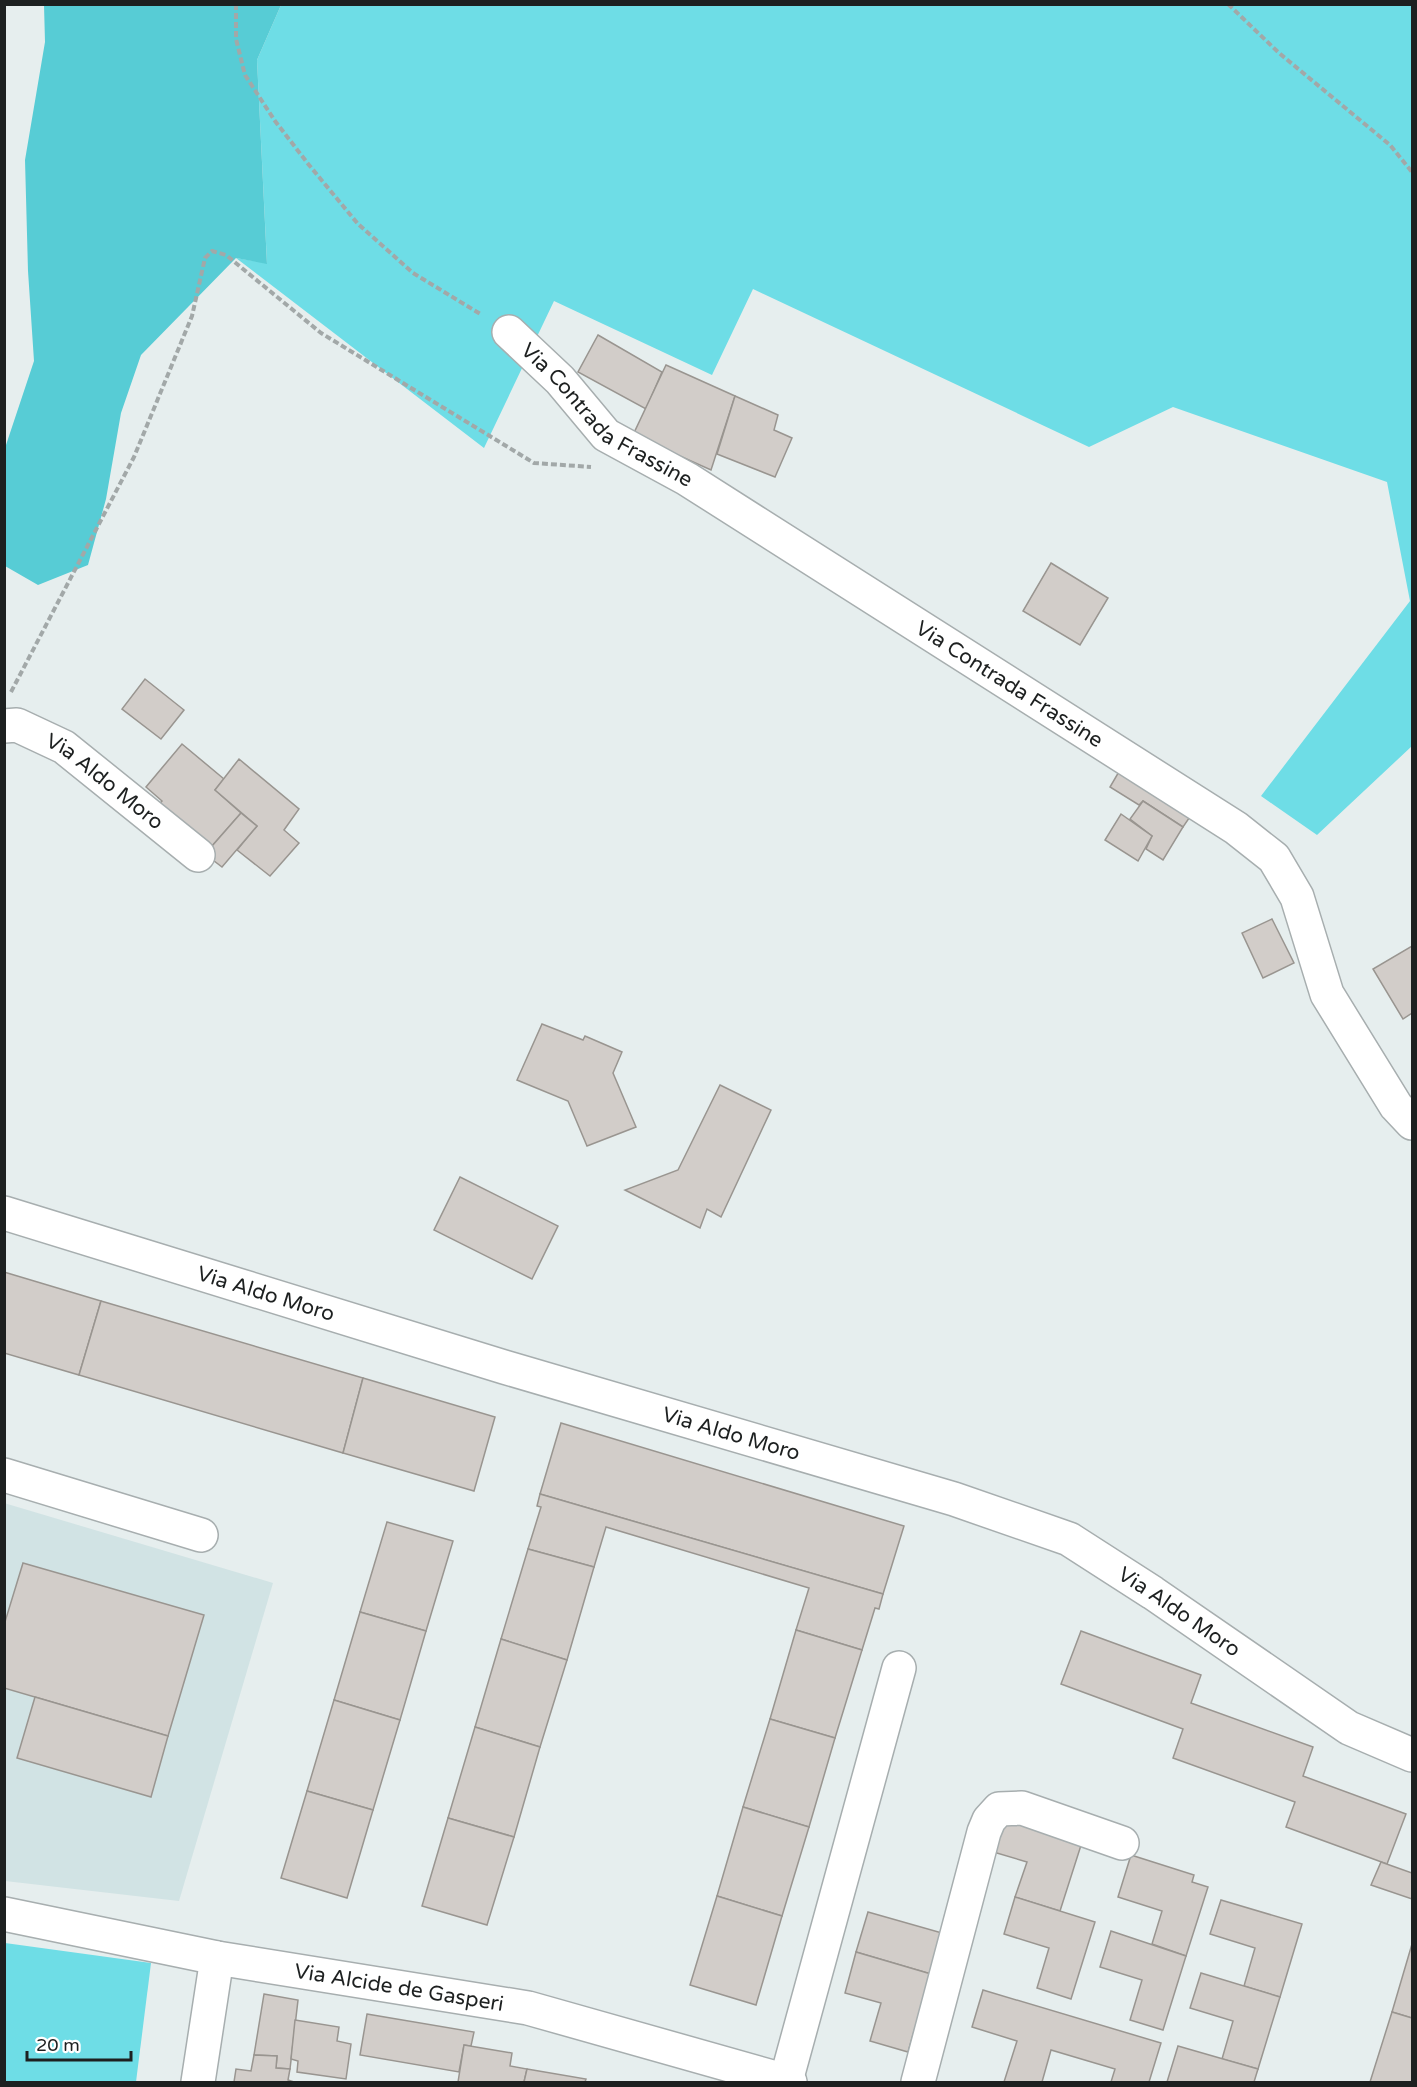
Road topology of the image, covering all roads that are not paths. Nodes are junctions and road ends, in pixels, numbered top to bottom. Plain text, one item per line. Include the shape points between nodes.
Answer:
1 (509, 332) road end
2 (4, 726) edge
3 (198, 855) dead end
4 (1413, 1123) edge
5 (4, 1213) edge
6 (4, 1475) edge
7 (201, 1535) dead end
8 (900, 1668) dead end
9 (1413, 1755) edge
10 (1122, 1843) dead end
11 (4, 1914) edge
12 (217, 1958) junction
13 (198, 2082) edge
14 (788, 2082) edge
15 (918, 2082) edge

1 - 4 street, Via Contrada Frassine via 560,380 606,435 687,479 1236,828 1274,858 1297,897 1327,994 1396,1106
2 - 3 street, Via Aldo Moro via 17,724 64,747
5 - 9 street, Via Aldo Moro via 504,1367 954,1499 1069,1539 1349,1728
6 - 7 street
8 - 14 street
10 - 15 street via 1022,1808 999,1809 989,1820
11 - 12 street, Via Alcide de Gasperi
12 - 13 street
12 - 14 street, Via Alcide de Gasperi via 528,2008

